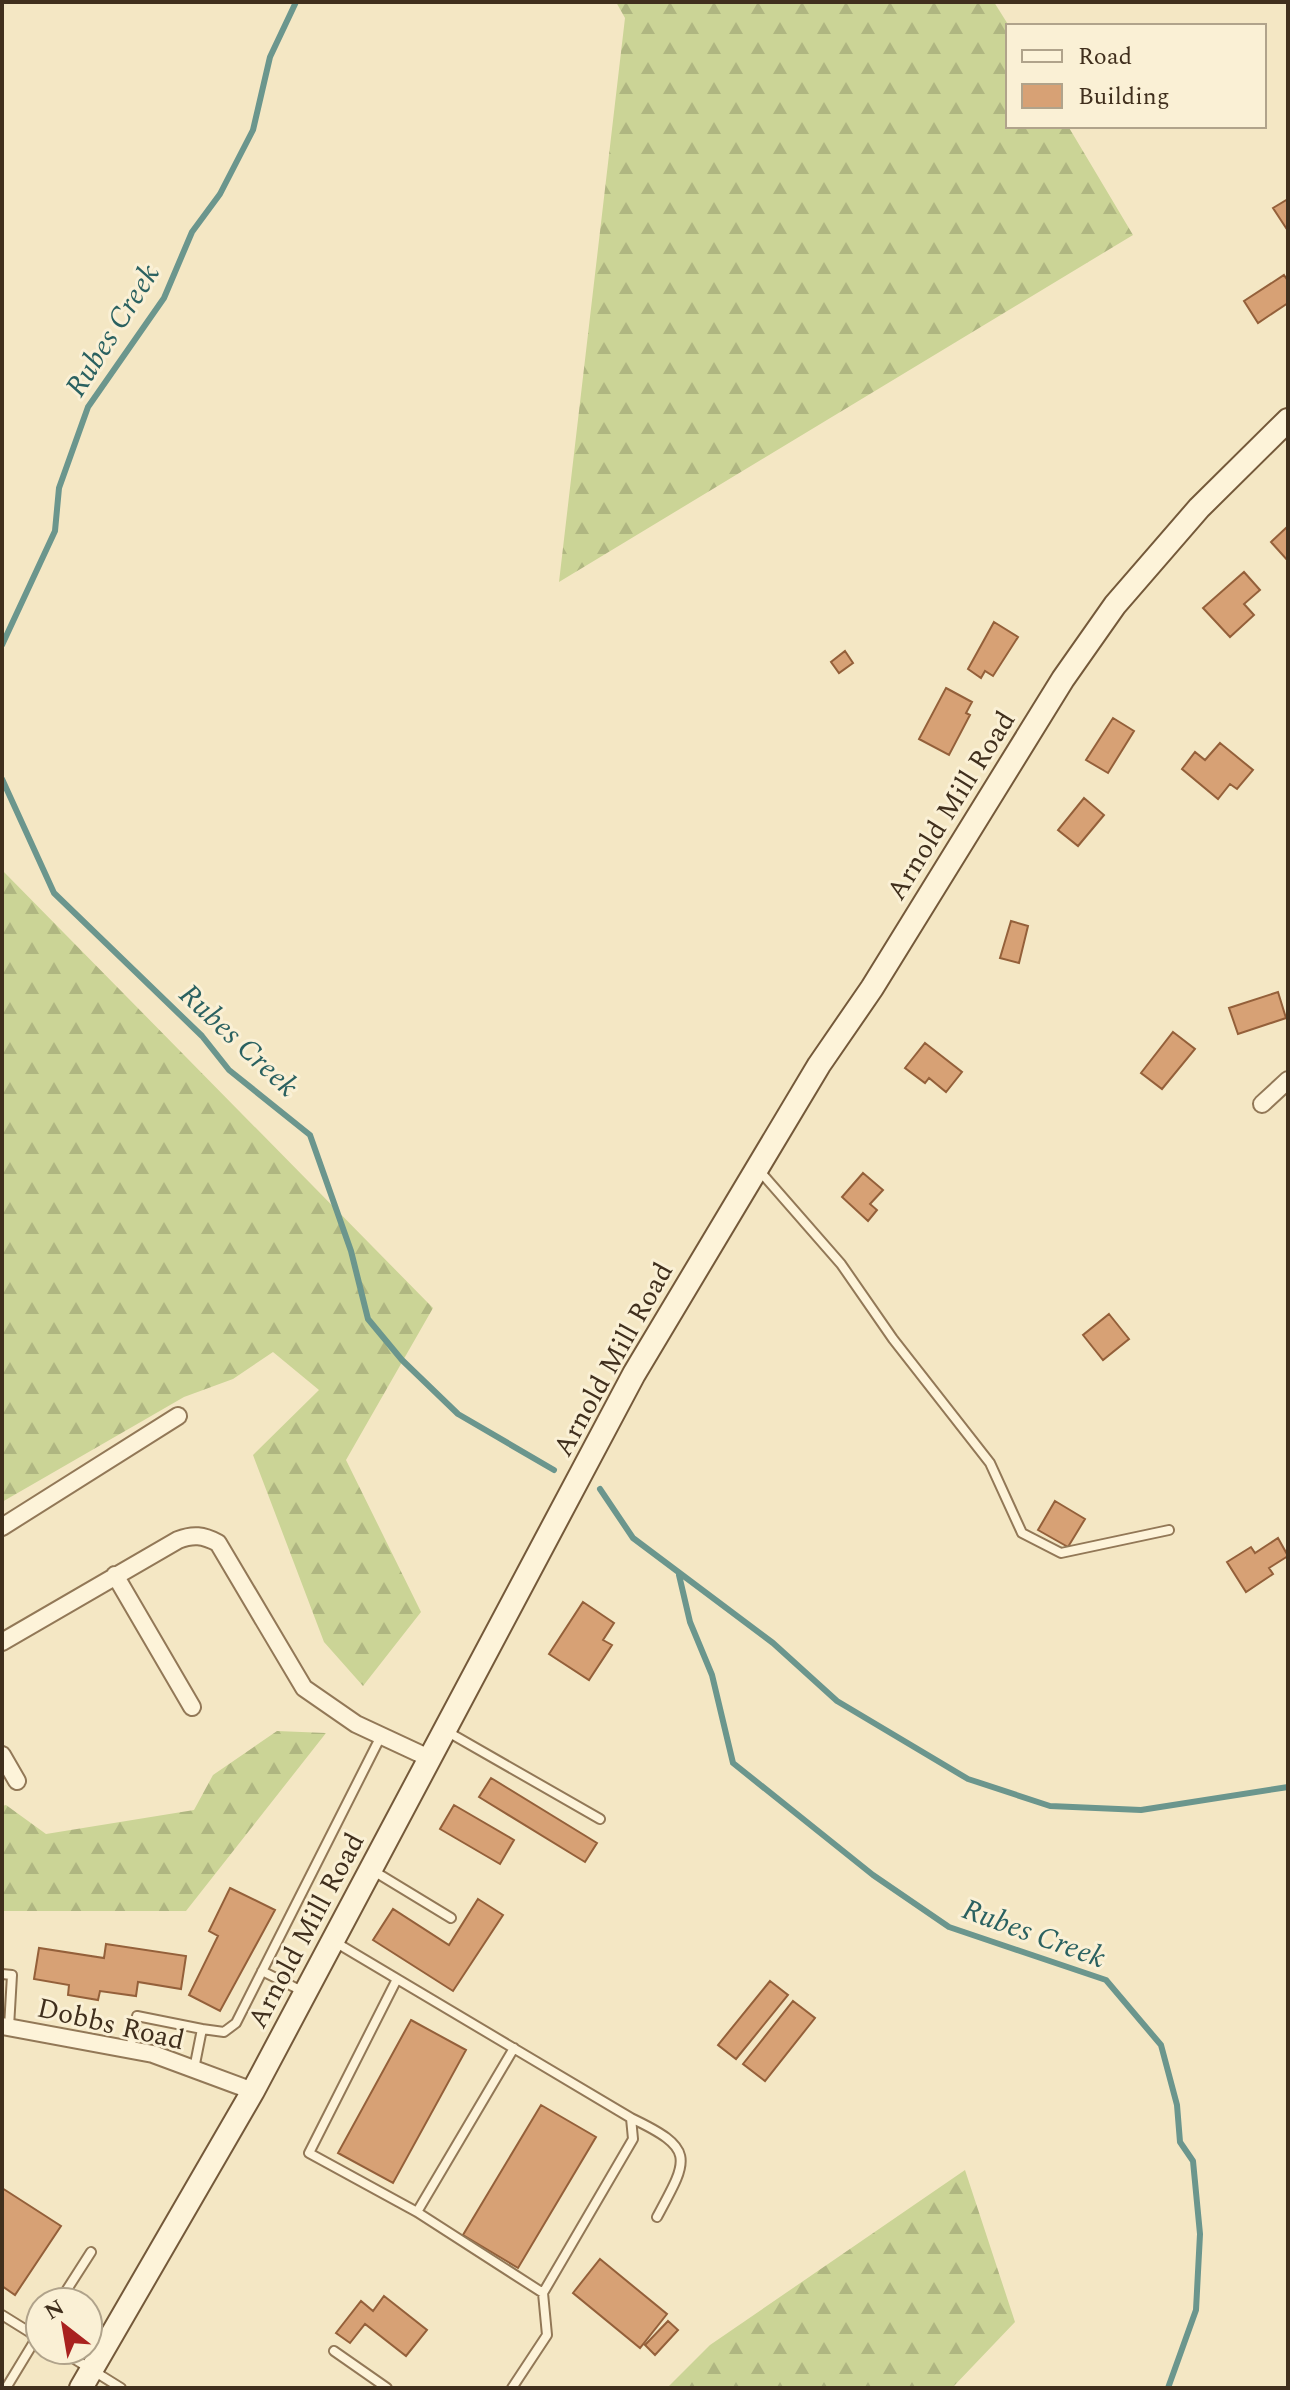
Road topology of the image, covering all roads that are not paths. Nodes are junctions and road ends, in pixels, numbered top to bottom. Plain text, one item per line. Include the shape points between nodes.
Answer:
1 (1288, 420) edge
2 (1288, 1080) edge
3 (1262, 1104) dead end
4 (757, 1169) junction
5 (178, 1416) dead end
6 (2, 1527) edge
7 (1169, 1530) dead end
8 (115, 1575) junction
9 (2, 1642) edge
10 (192, 1707) dead end
11 (444, 1730) junction
12 (381, 1735) junction
13 (2, 1755) edge
14 (429, 1758) junction
15 (17, 1781) dead end
16 (600, 1819) dead end
17 (372, 1870) junction
18 (451, 1918) dead end
19 (334, 1942) junction
20 (262, 1971) junction
21 (2, 1974) edge
22 (397, 1979) junction
23 (306, 1993) junction
24 (6, 2027) edge
25 (202, 2029) junction
26 (514, 2048) junction
27 (130, 2050) junction
28 (194, 2069) junction
29 (253, 2091) junction
30 (631, 2118) junction
31 (417, 2212) junction
32 (657, 2217) dead end
33 (91, 2252) dead end
34 (69, 2286) edge
35 (543, 2293) junction
36 (2, 2315) edge
37 (24, 2327) edge
38 (334, 2351) dead end
39 (24, 2359) edge
40 (86, 2378) edge
41 (6, 2388) edge
42 (121, 2388) edge
43 (387, 2388) edge
44 (512, 2388) edge

1 - 4 main road, Arnold Mill Road via 1148,564 1106,617
2 - 3 street
4 - 7 lane via 841,1264 990,1463 1022,1533 1061,1553
4 - 11 main road, Arnold Mill Road via 634,1374
5 - 6 street
8 - 9 street
8 - 10 street
8 - 12 street via 192,1535 218,1543 304,1688
11 - 14 main road, Arnold Mill Road
11 - 16 lane
12 - 14 street
12 - 20 lane
13 - 15 street
14 - 17 main road, Arnold Mill Road
17 - 18 lane
17 - 19 main road, Arnold Mill Road
19 - 22 lane
19 - 23 main road, Arnold Mill Road
20 - 23 lane
20 - 25 lane via 236,2023 224,2032
21 - 24 lane via 12,1975
22 - 26 lane
22 - 31 lane via 309,2153
23 - 29 main road, Arnold Mill Road
24 - 27 street, Dobbs Road
25 - 27 lane via 137,2016
25 - 28 lane
26 - 30 lane
26 - 31 lane
27 - 28 street, Dobbs Road
28 - 29 street, Dobbs Road
29 - 40 main road, Arnold Mill Road
30 - 32 lane via 664,2133 682,2156 679,2177
30 - 35 lane via 633,2139
31 - 35 lane
33 - 34 lane
35 - 44 lane via 547,2335
36 - 37 lane
38 - 43 lane
39 - 41 lane
40 - 42 lane

